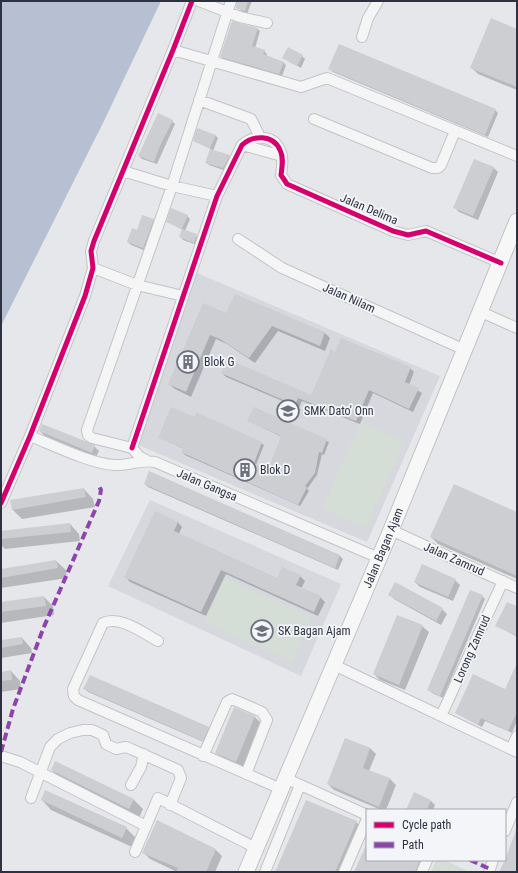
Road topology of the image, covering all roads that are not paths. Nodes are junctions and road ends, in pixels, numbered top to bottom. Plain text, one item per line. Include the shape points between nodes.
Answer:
1 (192, 1) edge
2 (199, 1) edge
3 (232, 1) edge
4 (378, 1) edge
5 (228, 12) junction
6 (266, 23) dead end
7 (362, 37) dead end
8 (173, 50) junction
9 (212, 60) junction
10 (199, 100) junction
11 (314, 119) dead end
12 (455, 130) junction
13 (260, 138) junction
14 (242, 145) junction
15 (281, 153) junction
16 (517, 156) edge
17 (123, 171) junction
18 (172, 186) junction
19 (217, 196) junction
20 (517, 222) edge
21 (238, 239) dead end
22 (501, 263) junction
23 (93, 268) junction
24 (137, 285) junction
25 (183, 296) junction
26 (481, 312) junction
27 (517, 328) edge
28 (465, 350) junction
29 (30, 436) junction
30 (132, 448) junction
31 (146, 460) junction
32 (1, 503) edge
33 (391, 530) junction
34 (379, 558) junction
35 (503, 581) junction
36 (517, 588) edge
37 (158, 641) dead end
38 (334, 665) junction
39 (441, 716) junction
40 (517, 736) edge
41 (514, 751) edge
42 (144, 754) junction
43 (1, 756) edge
44 (203, 756) junction
45 (40, 773) junction
46 (246, 774) junction
47 (283, 783) junction
48 (131, 785) dead end
49 (300, 785) junction
50 (31, 798) dead end
51 (517, 802) edge
52 (170, 805) junction
53 (366, 814) edge
54 (366, 821) edge
55 (146, 826) junction
56 (506, 829) edge
57 (256, 848) junction
58 (135, 852) dead end
59 (428, 861) edge
60 (494, 861) edge
61 (246, 872) edge
62 (265, 872) edge
63 (344, 872) edge
64 (422, 872) edge
65 (488, 872) edge

1 - 8 street
2 - 5 street
3 - 5 street
4 - 7 street via 368,18
5 - 6 street
5 - 9 street
8 - 9 street
8 - 17 street
9 - 10 street
9 - 12 street via 301,87 327,78
10 - 13 street via 251,119
10 - 18 street
11 - 12 street via 432,168 441,165
12 - 16 street
13 - 14 street via 249,139
13 - 15 street via 272,140
14 - 15 street
14 - 19 street
15 - 22 street, Jalan Delima via 281,175 287,184 393,230 408,235 426,231
17 - 18 street
17 - 23 street via 94,241 91,251
18 - 19 street
18 - 24 street
19 - 25 street
20 - 22 main road, Jalan Bagan Ajam
21 - 28 street, Jalan Nilam via 282,268
22 - 26 main road, Jalan Bagan Ajam
23 - 24 street
23 - 29 street
24 - 25 street
24 - 30 street via 87,430 92,438
25 - 30 street
26 - 27 street
26 - 28 main road, Jalan Bagan Ajam
28 - 33 main road, Jalan Bagan Ajam
29 - 31 street, Jalan Gangsa via 91,460 115,465
29 - 32 street
30 - 31 street
31 - 34 street, Jalan Gangsa
33 - 34 main road, Jalan Bagan Ajam
33 - 35 street, Jalan Zamrud
34 - 38 main road, Jalan Bagan Ajam
35 - 36 street, Jalan Zamrud
35 - 39 street, Lorong Zamrud
37 - 44 street via 118,620 103,623 73,689 74,696
38 - 39 street
38 - 47 main road, Jalan Bagan Ajam
39 - 41 street
40 - 41 street
42 - 45 street via 126,747 116,749 106,744 103,735 92,730 83,730 58,739 50,747
42 - 48 street via 141,767
42 - 52 street via 178,770 181,778
43 - 45 street via 20,762
44 - 46 street
44 - 46 street via 227,702 232,699 262,712 267,720
45 - 50 street
45 - 55 street
46 - 47 street
47 - 49 street
47 - 57 main road, Jalan Bagan Ajam
49 - 53 street
49 - 62 street
51 - 56 street
52 - 55 street via 158,798
52 - 57 street
54 - 63 street
55 - 58 street
57 - 61 main road, Jalan Bagan Ajam
59 - 64 street
60 - 65 street

